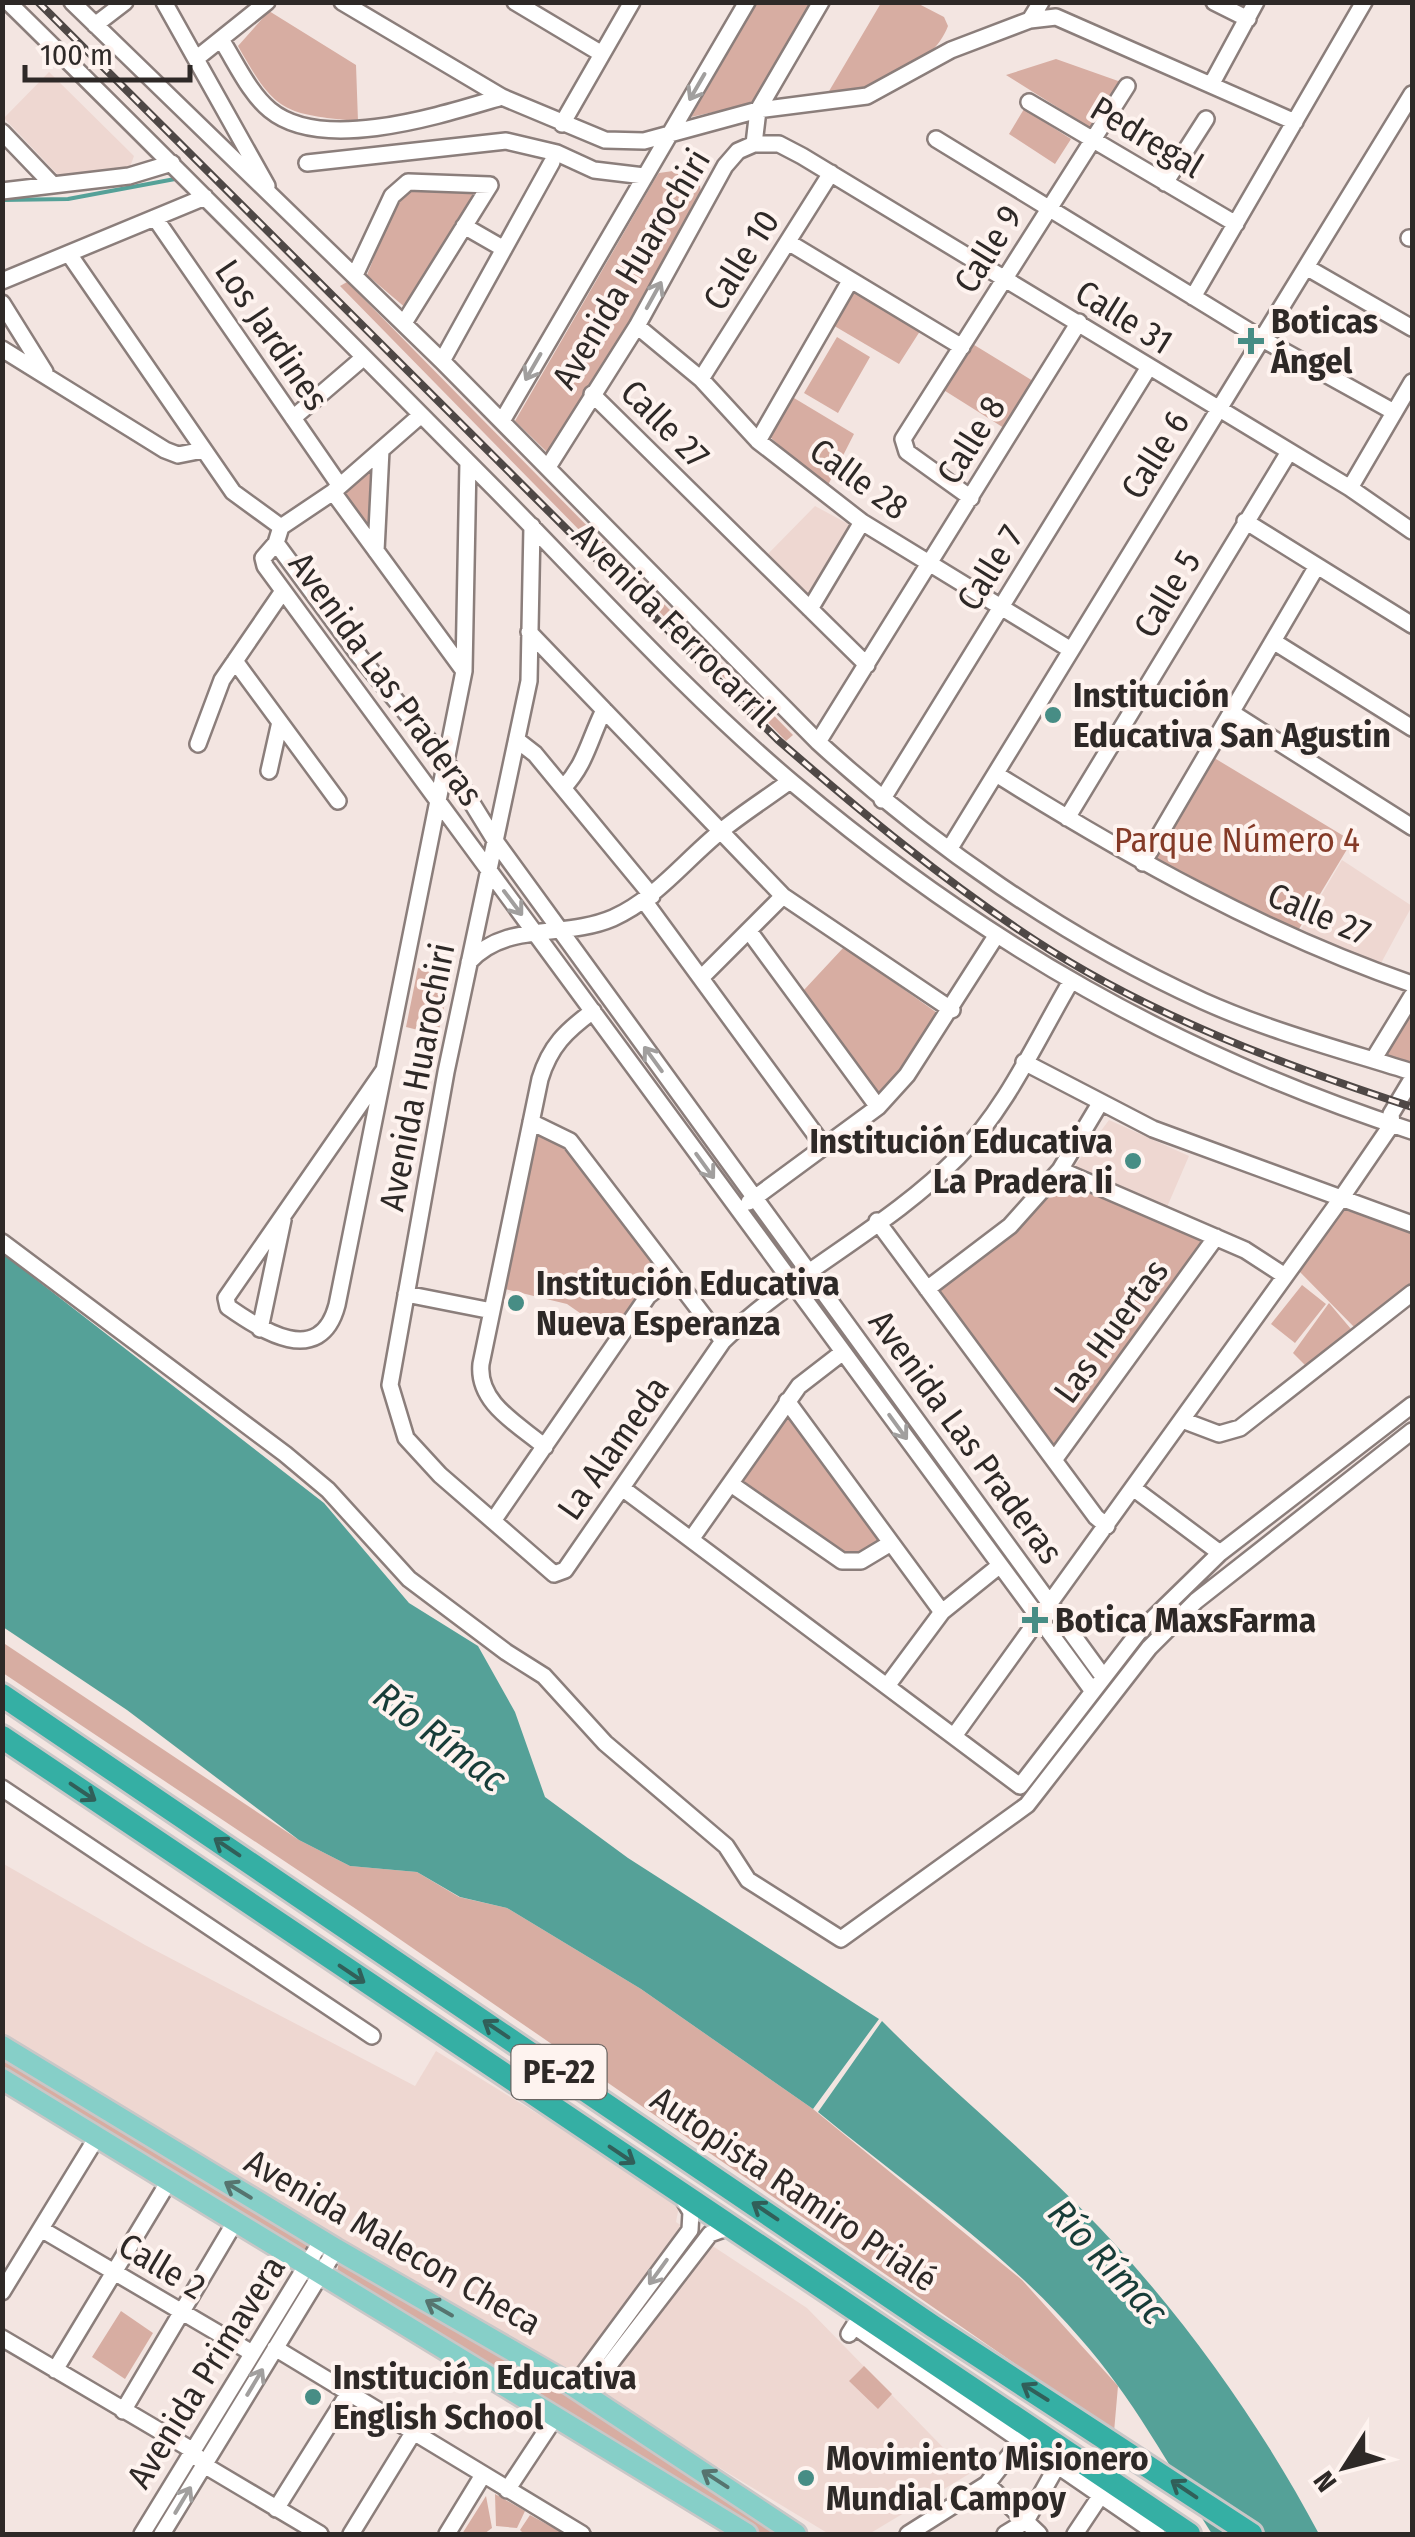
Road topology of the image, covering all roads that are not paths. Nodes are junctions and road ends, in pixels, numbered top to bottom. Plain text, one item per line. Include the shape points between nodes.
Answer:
1 (8, 2) edge
2 (72, 2) edge
3 (125, 2) edge
4 (164, 2) edge
5 (267, 2) edge
6 (342, 2) edge
7 (515, 2) edge
8 (632, 2) edge
9 (747, 2) edge
10 (821, 2) edge
11 (1041, 2) edge
12 (1214, 2) edge
13 (1256, 2) edge
14 (1364, 2) edge
15 (1248, 19) junction
16 (1030, 20) junction
17 (94, 24) junction
18 (222, 41) junction
19 (602, 54) junction
20 (198, 58) junction
21 (1127, 86) dead end
22 (1212, 86) junction
23 (1412, 94) edge
24 (502, 98) junction
25 (1029, 102) dead end
26 (758, 110) junction
27 (1206, 119) dead end
28 (1295, 122) junction
29 (562, 124) junction
30 (672, 131) junction
31 (2, 132) edge
32 (936, 139) dead end
33 (1092, 140) junction
34 (754, 144) junction
35 (552, 162) dead end
36 (172, 163) junction
37 (307, 163) dead end
38 (831, 173) junction
39 (644, 176) junction
40 (1165, 183) junction
41 (52, 184) junction
42 (2, 190) edge
43 (206, 197) junction
44 (274, 198) junction
45 (1049, 208) junction
46 (156, 218) junction
47 (1236, 224) junction
48 (464, 226) junction
49 (788, 242) junction
50 (504, 249) junction
51 (69, 254) junction
52 (1306, 267) junction
53 (355, 275) junction
54 (850, 280) junction
55 (1004, 280) junction
56 (2, 281) edge
57 (1193, 297) junction
58 (2, 303) edge
59 (1079, 322) junction
60 (404, 323) junction
61 (637, 326) junction
62 (1412, 328) edge
63 (1262, 339) junction
64 (962, 347) junction
65 (2, 350) edge
66 (363, 358) junction
67 (442, 361) junction
68 (1149, 367) junction
69 (48, 376) junction
70 (701, 379) junction
71 (1412, 382) edge
72 (592, 394) junction
73 (1218, 411) junction
74 (1394, 412) junction
75 (421, 415) junction
76 (293, 418) junction
77 (502, 421) junction
78 (758, 441) junction
79 (203, 450) junction
80 (381, 450) junction
81 (1289, 452) junction
82 (468, 462) junction
83 (548, 467) junction
84 (1350, 488) junction
85 (337, 489) junction
86 (970, 498) junction
87 (862, 522) junction
88 (1245, 522) junction
89 (532, 526) junction
90 (1412, 531) edge
91 (278, 535) junction
92 (376, 551) junction
93 (930, 564) junction
94 (1317, 566) junction
95 (283, 591) junction
96 (1001, 608) junction
97 (810, 609) junction
98 (1412, 625) edge
99 (529, 632) junction
100 (1272, 641) junction
101 (1070, 650) junction
102 (236, 661) junction
103 (867, 665) junction
104 (464, 671) junction
105 (604, 710) junction
106 (1232, 712) junction
107 (280, 722) junction
108 (1412, 728) edge
109 (517, 740) junction
110 (818, 742) junction
111 (198, 744) dead end
112 (446, 761) junction
113 (268, 771) dead end
114 (996, 774) junction
115 (790, 781) junction
116 (563, 788) junction
117 (882, 800) junction
118 (338, 801) dead end
119 (437, 801) junction
120 (1067, 818) junction
121 (1412, 826) edge
122 (719, 832) junction
123 (496, 842) junction
124 (950, 848) junction
125 (1143, 863) junction
126 (490, 872) junction
127 (784, 896) junction
128 (648, 899) junction
129 (750, 931) junction
130 (535, 934) junction
131 (562, 934) junction
132 (996, 936) junction
133 (468, 962) junction
134 (701, 978) junction
135 (1070, 983) junction
136 (1412, 984) edge
137 (1412, 996) edge
138 (952, 1010) junction
139 (593, 1011) junction
140 (1373, 1060) junction
141 (1024, 1062) junction
142 (384, 1070) junction
143 (1412, 1075) edge
144 (1099, 1105) junction
145 (878, 1106) junction
146 (1412, 1113) edge
147 (531, 1122) junction
148 (1392, 1124) junction
149 (1412, 1131) edge
150 (823, 1145) junction
151 (1060, 1170) junction
152 (754, 1198) junction
153 (1340, 1200) junction
154 (738, 1210) junction
155 (284, 1214) junction
156 (877, 1221) junction
157 (1412, 1224) edge
158 (1216, 1236) junction
159 (2, 1242) edge
160 (808, 1272) junction
161 (1285, 1276) junction
162 (672, 1277) junction
163 (792, 1284) junction
164 (927, 1288) junction
165 (1412, 1292) edge
166 (406, 1294) junction
167 (492, 1311) junction
168 (260, 1329) junction
169 (723, 1341) junction
170 (843, 1352) junction
171 (787, 1402) junction
172 (1412, 1405) edge
173 (1182, 1420) junction
174 (1412, 1431) edge
175 (544, 1447) junction
176 (1054, 1460) junction
177 (732, 1484) junction
178 (622, 1488) junction
179 (1133, 1488) junction
180 (493, 1522) junction
181 (1107, 1526) junction
182 (692, 1538) junction
183 (890, 1543) junction
184 (1220, 1553) junction
185 (999, 1566) junction
186 (554, 1574) joint
187 (1051, 1604) junction
188 (942, 1612) junction
189 (1039, 1620) junction
190 (1102, 1675) junction
191 (887, 1686) junction
192 (1092, 1690) junction
193 (2, 1695) edge
194 (954, 1736) junction
195 (2, 1737) edge
196 (2, 1788) edge
197 (372, 2036) dead end
198 (2, 2046) edge
199 (2, 2079) edge
200 (97, 2137) junction
201 (169, 2181) junction
202 (676, 2190) junction
203 (235, 2222) junction
204 (732, 2226) junction
205 (42, 2229) junction
206 (329, 2245) junction
207 (314, 2269) junction
208 (114, 2272) junction
209 (2, 2292) edge
210 (180, 2313) junction
211 (849, 2334) dead end
212 (2, 2338) edge
213 (275, 2348) junction
214 (252, 2353) junction
215 (55, 2370) junction
216 (580, 2391) junction
217 (348, 2394) junction
218 (123, 2411) junction
219 (556, 2416) junction
220 (413, 2433) junction
221 (1020, 2442) junction
222 (192, 2450) junction
223 (204, 2465) junction
224 (1057, 2466) junction
225 (483, 2476) junction
226 (987, 2484) junction
227 (1102, 2486) junction
228 (508, 2490) junction
229 (276, 2509) junction
230 (1026, 2521) junction
231 (142, 2534) edge
232 (162, 2534) edge
233 (320, 2534) edge
234 (351, 2534) edge
235 (448, 2534) edge
236 (580, 2534) edge
237 (748, 2534) edge
238 (796, 2534) edge
239 (908, 2534) edge
240 (1004, 2534) edge
241 (1038, 2534) edge
242 (1074, 2534) edge
243 (1157, 2534) edge
244 (1189, 2534) edge
245 (1251, 2534) edge

1 - 36 street, Avenida Ferrocarril
2 - 17 street, Avenida Ferrocarril
3 - 17 street
4 - 20 street
5 - 18 street
6 - 24 street
7 - 19 street
8 - 19 street
9 -> 30 street, Avenida Huarochiri
10 - 26 street, Avenida Huarochiri
11 - 16 street
12 - 15 street
13 - 15 street
14 - 28 street
15 - 22 street
16 - 22 street via 1056,17
16 - 26 street via 950,50 867,96
17 - 44 street, Avenida Ferrocarril
18 - 20 street
18 - 24 street via 268,109 311,126 357,128 427,118
19 - 29 street
20 - 44 street
21 - 33 street, Calle 9
22 - 28 street
23 - 52 street, Calle 6
24 - 29 street
25 - 33 street, Pedregal
26 - 30 street
26 - 34 street, Avenida Huarochiri
27 - 40 street
28 - 47 street
29 - 30 street via 606,140 644,141
30 - 39 street, Avenida Huarochiri
31 - 41 street
32 - 45 street
33 - 40 street, Pedregal
33 - 45 street, Calle 9
34 - 38 street, Calle 31 via 779,144
61 -> 34 street, Avenida Huarochiri via 725,166
35 - 50 street
36 - 41 street via 128,176
36 - 43 street, Avenida Ferrocarril
37 - 39 street via 506,141 594,170
38 - 49 street, Calle 10
38 - 55 street, Calle 31
39 -> 77 street, Avenida Huarochiri
40 - 47 street, Pedregal
41 - 42 street
43 - 46 street
43 - 66 street, Avenida Ferrocarril
44 - 53 street, Avenida Ferrocarril
45 - 55 street, Calle 9
45 - 57 street
46 - 51 street
46 - 76 street, Los Jardines
47 - 57 street
48 - 50 street
48 - 53 street via 490,184 408,182 392,196
48 - 60 street
49 - 54 street
49 - 70 street, Calle 10
50 - 67 street
51 - 56 street
51 - 79 street, Avenida Las Praderas
52 - 62 street
52 - 63 street, Calle 6
53 - 60 street, Avenida Ferrocarril
54 - 64 street
54 - 78 street
55 - 59 street, Calle 31
55 - 64 street, Calle 9
57 - 63 street
58 - 69 street
59 - 68 street, Calle 31
59 - 86 street, Calle 8
60 - 67 street, Avenida Ferrocarril
61 - 70 street, Calle 28
61 - 72 street, Avenida Huarochiri
63 - 73 street, Calle 6
63 - 74 street
64 - 86 street, Calle 9 via 904,445
65 - 69 street
66 - 75 street, Avenida Ferrocarril
66 - 76 street
67 - 77 street, Avenida Ferrocarril
68 - 73 street, Calle 31
68 - 96 street, Calle 7
69 - 79 street via 171,453
70 - 78 street, Calle 28
71 - 74 street
72 - 83 street, Avenida Huarochiri
72 - 97 street, Calle 27
73 - 81 street, Calle 31
73 - 101 street, Calle 6
74 - 84 street
75 - 80 street
75 - 82 street, Avenida Ferrocarril
76 - 85 street, Los Jardines
77 - 83 street, Avenida Ferrocarril
78 - 87 street, Calle 28
79 - 91 street, Avenida Las Praderas via 233,492
80 - 85 street
80 - 92 street
81 - 84 street, Calle 31
81 - 88 street, Calle 5
82 - 89 street, Avenida Ferrocarril
82 - 104 street, Avenida Huarochiri
83 - 110 street, Avenida Ferrocarril
84 - 90 street, Calle 31
85 - 91 street
85 - 92 street, Los Jardines
86 - 93 street, Calle 8
87 - 93 street, Calle 28
87 - 97 street
88 - 94 street
88 - 120 street, Calle 5
89 - 99 street, Avenida Huarochiri
89 - 115 street, Avenida Ferrocarril
91 - 95 street, Avenida Las Praderas via 262,562
91 - 112 street, Avenida Las Praderas via 360,657
92 - 104 street, Los Jardines
93 - 96 street, Calle 28
93 - 103 street, Calle 8
94 - 98 street
94 - 100 street
95 - 102 street
95 - 119 street, Avenida Las Praderas
96 - 101 street, Calle 28
96 - 117 street, Calle 7
97 - 103 street, Calle 27
99 - 105 street
99 - 109 street, Avenida Huarochiri via 529,681
100 - 106 street
100 - 108 street
101 - 114 street, Calle 6
102 - 107 street
102 - 111 street
103 - 110 street, Calle 8
104 - 112 street, Avenida Huarochiri
105 - 116 street via 587,760
105 - 122 street
106 - 121 street
106 - 125 street
107 - 113 street
107 - 118 street
109 - 116 street
109 - 123 street, Avenida Huarochiri
110 - 117 street, Avenida Ferrocarril
112 - 119 street, Avenida Huarochiri
112 - 123 street, Avenida Las Praderas
114 - 120 street, Calle 27
114 - 124 street, Calle 6
115 - 122 street
115 - 132 street, Avenida Ferrocarril
116 - 128 street
117 - 124 street, Avenida Ferrocarril
119 - 126 street, Avenida Las Praderas
119 - 142 street, Avenida Huarochiri
120 - 125 street, Calle 27
122 - 127 street
122 - 128 street
123 - 126 street, Avenida Huarochiri
123 - 131 street, Avenida Las Praderas
124 - 140 street, Avenida Ferrocarril via 1152,977 1206,1003
125 - 136 street, Calle 27 via 1253,920
126 -> 130 street, Avenida Las Praderas
126 - 133 street, Avenida Huarochiri
127 - 129 street
127 - 138 street
128 - 131 street
128 - 134 street
129 - 134 street
129 - 145 street
130 - 131 street
130 - 133 street via 494,940
130 - 139 street, Avenida Las Praderas
152 -> 131 street, Avenida Las Praderas
132 - 135 street, Avenida Ferrocarril
132 - 138 street
133 - 166 street, Avenida Huarochiri
134 - 150 street
135 - 141 street, La Alameda
135 - 148 street, Avenida Ferrocarril via 1131,1017
137 - 140 street
138 - 145 street
139 - 147 street via 548,1053
139 -> 154 street, Avenida Las Praderas
140 - 143 street, Avenida Ferrocarril
141 - 144 street
141 - 156 street, La Alameda via 958,1158
142 - 155 street
142 - 168 street, Avenida Huarochiri via 334,1318 293,1341
143 - 148 street
144 - 151 street
144 - 153 street
145 - 150 street
146 - 148 street
147 - 162 street via 570,1141
147 - 167 street
148 - 149 street, Avenida Ferrocarril
148 - 153 street
150 - 152 street
151 - 158 street
151 - 164 street via 1010,1226
152 - 154 street
152 - 160 street, Avenida Las Praderas
153 - 157 street
153 - 161 street
154 - 163 street, Avenida Las Praderas
155 - 168 street
155 - 168 street, Avenida Huarochiri via 225,1303
156 - 160 street, La Alameda
156 - 164 street
158 - 161 street
158 - 176 street, Las Huertas
159 - 174 street via 285,1454 328,1490 409,1579 544,1676 605,1743 726,1846 748,1880 841,1939 1027,1805 1148,1648 1196,1602
160 - 163 street, La Alameda
160 - 187 street, Avenida Las Praderas
161 - 173 street
162 - 169 street
162 - 175 street via 648,1296
163 - 169 street, La Alameda
163 - 170 street, Avenida Las Praderas
164 - 176 street
165 - 173 street via 1240,1428 1220,1434
166 - 167 street
166 - 180 street, Avenida Huarochiri via 390,1385 396,1412 406,1438
167 - 175 street via 480,1384
169 - 178 street, La Alameda
170 - 171 street
170 -> 185 street, Avenida Las Praderas
171 - 177 street
171 - 183 street
172 - 184 street
173 - 179 street
175 - 180 street
176 - 181 street
177 - 182 street
177 - 183 street via 842,1561 861,1561
178 - 182 street
178 - 186 street, La Alameda via 564,1570
179 - 181 street
179 - 184 street
180 - 186 street, Avenida Huarochiri
181 - 187 street
182 - 191 street
183 - 188 street
184 - 190 street
185 - 188 street
185 - 189 street, Avenida Las Praderas
187 - 189 street
187 - 190 street, Avenida Las Praderas
188 - 191 street
189 - 192 street, Avenida Las Praderas
189 - 194 street
190 - 192 street
191 - 194 street
192 - 194 street via 1020,1786
245 -> 193 highway, Autopista Ramiro Prialé / PE-22
195 -> 202 highway, Autopista Ramiro Prialé / PE-22
196 - 197 street
206 -> 198 main road, Avenida Malecon Checa
199 - 200 main road, Avenida Malecon Checa
200 - 201 main road, Avenida Malecon Checa
200 - 205 street
201 - 203 main road, Avenida Malecon Checa
201 - 208 street
202 - 204 highway, Autopista Ramiro Prialé / PE-22
202 -> 216 street via 691,2212 690,2230
203 - 207 main road, Avenida Malecon Checa
203 - 210 street
204 - 216 street via 710,2234
204 - 227 highway, Autopista Ramiro Prialé / PE-22
205 - 208 street, Calle 2
205 - 209 street
206 - 207 street, Avenida Primavera
216 -> 206 main road, Avenida Malecon Checa
207 - 213 street, Avenida Primavera
207 - 214 street, Avenida Primavera
207 - 219 main road, Avenida Malecon Checa
208 - 210 street, Calle 2
208 - 215 street
210 - 214 street, Calle 2
210 - 218 street
211 - 221 street via 854,2326
212 - 215 street
213 - 217 street
223 -> 213 street, Avenida Primavera
214 - 222 street, Avenida Primavera
215 - 218 street
238 -> 216 main road, Avenida Malecon Checa
217 - 220 street
217 - 229 street
218 - 222 street
219 - 228 street
219 - 237 main road, Avenida Malecon Checa
220 - 225 street
220 - 234 street
221 - 224 street
221 - 226 street
222 - 223 street
222 - 231 street, Avenida Primavera
223 - 229 street
232 -> 223 street, Avenida Primavera
224 - 227 street
224 - 230 street
225 - 228 street
225 - 235 street
226 - 230 street
226 - 239 street
227 - 242 street
227 - 243 street
227 - 244 highway, Autopista Ramiro Prialé / PE-22
228 - 236 street
229 - 233 street
230 - 240 street
230 - 241 street

